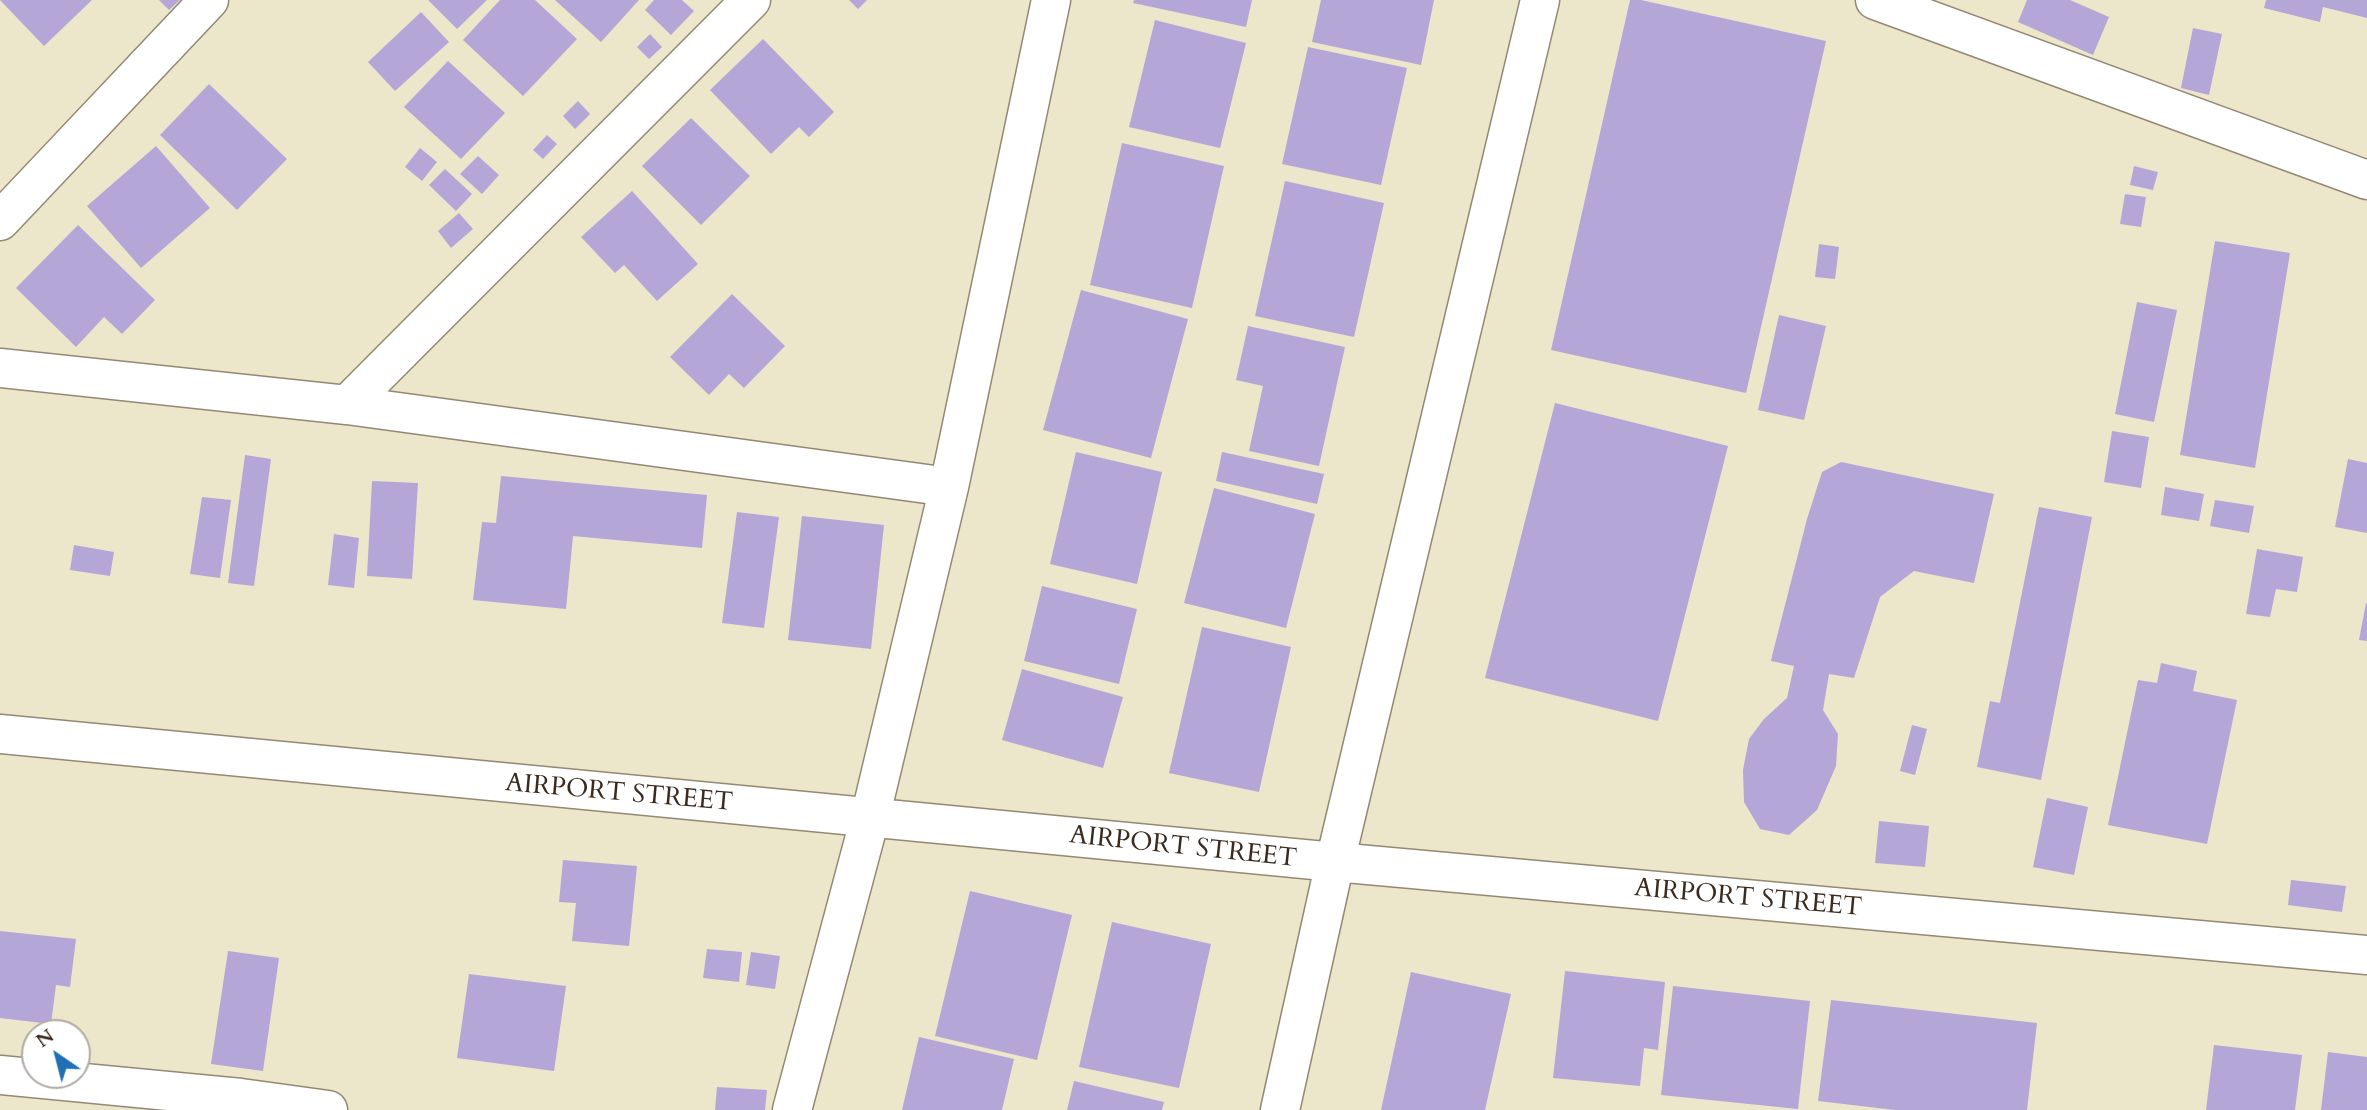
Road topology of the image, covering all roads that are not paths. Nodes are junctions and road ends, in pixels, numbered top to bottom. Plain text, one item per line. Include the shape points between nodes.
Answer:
1 (209, 0) edge
2 (751, 0) edge
3 (1052, 0) edge
4 (1540, 0) edge
5 (1875, 0) edge
6 (2367, 180) edge
7 (0, 221) edge
8 (0, 368) edge
9 (347, 405) junction
10 (949, 487) junction
11 (0, 734) edge
12 (870, 818) junction
13 (1335, 862) junction
14 (2367, 955) edge
15 (0, 1075) edge
16 (240, 1104) edge
17 (328, 1110) edge
18 (792, 1110) edge
19 (1280, 1110) edge

1 - 7 street
2 - 9 street
3 - 10 street
4 - 13 street
5 - 6 street
8 - 9 street
9 - 10 street
10 - 12 street
11 - 12 street, AIRPORT STREET
12 - 13 street, AIRPORT STREET
12 - 18 street
13 - 14 street, AIRPORT STREET
13 - 19 street
15 - 16 street
16 - 17 street

